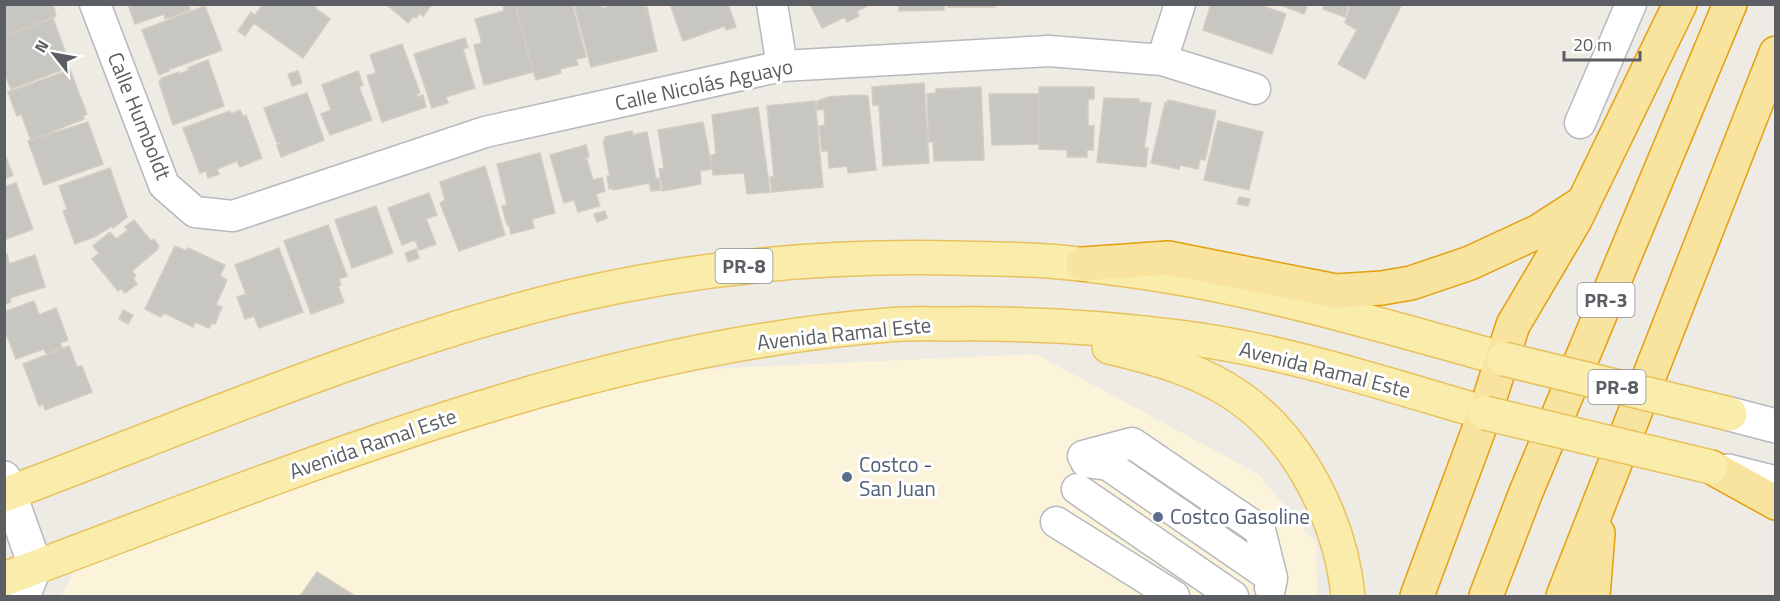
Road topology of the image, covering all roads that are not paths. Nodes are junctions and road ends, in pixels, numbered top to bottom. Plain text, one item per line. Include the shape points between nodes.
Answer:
1 (95, 4) edge
2 (772, 4) edge
3 (1180, 4) edge
4 (1631, 4) edge
5 (1680, 4) edge
6 (1730, 4) edge
7 (1776, 53) edge
8 (1162, 60) junction
9 (782, 66) junction
10 (1255, 89) dead end
11 (1580, 123) dead end
12 (1582, 203) junction
13 (237, 215) joint
14 (1083, 264) junction
15 (1070, 326) junction
16 (1504, 359) junction
17 (1485, 413) junction
18 (1730, 414) joint
19 (1776, 426) edge
20 (1711, 467) junction
21 (1776, 483) edge
22 (6, 489) edge
23 (1599, 501) junction
24 (1776, 503) edge
25 (1056, 522) dead end
26 (4, 579) edge
27 (30, 582) edge
28 (1270, 587) edge
29 (1417, 596) edge
30 (1174, 597) edge
31 (1233, 597) edge
32 (1348, 597) edge
33 (1486, 597) edge
34 (1563, 597) edge
35 (1593, 597) edge

1 - 13 street, Calle Humboldt via 164,185 195,212
2 - 9 street
3 - 8 street
4 - 11 street
5 - 12 highway
6 - 33 highway, PR-3
7 - 23 highway
8 - 9 street, Calle Nicolás Aguayo via 1049,51
8 - 10 street, Calle Nicolás Aguayo
9 - 13 street, Calle Nicolás Aguayo via 485,132
12 - 14 highway via 1539,231 1470,263 1411,283 1382,288 1336,291 1168,258
12 - 16 highway via 1513,325
14 - 16 main road, PR-8 via 1184,279 1295,302
14 - 22 main road, PR-8 via 853,257 735,267 569,297 362,359
15 - 17 main road, Avenida Ramal Este via 1235,346 1309,362
15 - 27 main road, Avenida Ramal Este via 890,325 730,346 600,374 416,428 261,483
15 - 32 main road via 1109,347 1157,359 1210,380 1263,417 1303,467 1328,512 1343,562
16 - 17 highway
16 - 18 main road, PR-8, bridge
17 - 20 main road, Avenida Ramal Este, bridge
17 - 29 highway
18 - 19 street, PR-8
20 - 21 street, Avenida Ramal Este
20 - 24 highway
22 - 27 street
23 - 34 highway
23 - 35 highway
25 - 30 street
26 - 27 main road, Avenida Ramal Este
28 - 31 street via 1108,465 1082,469

